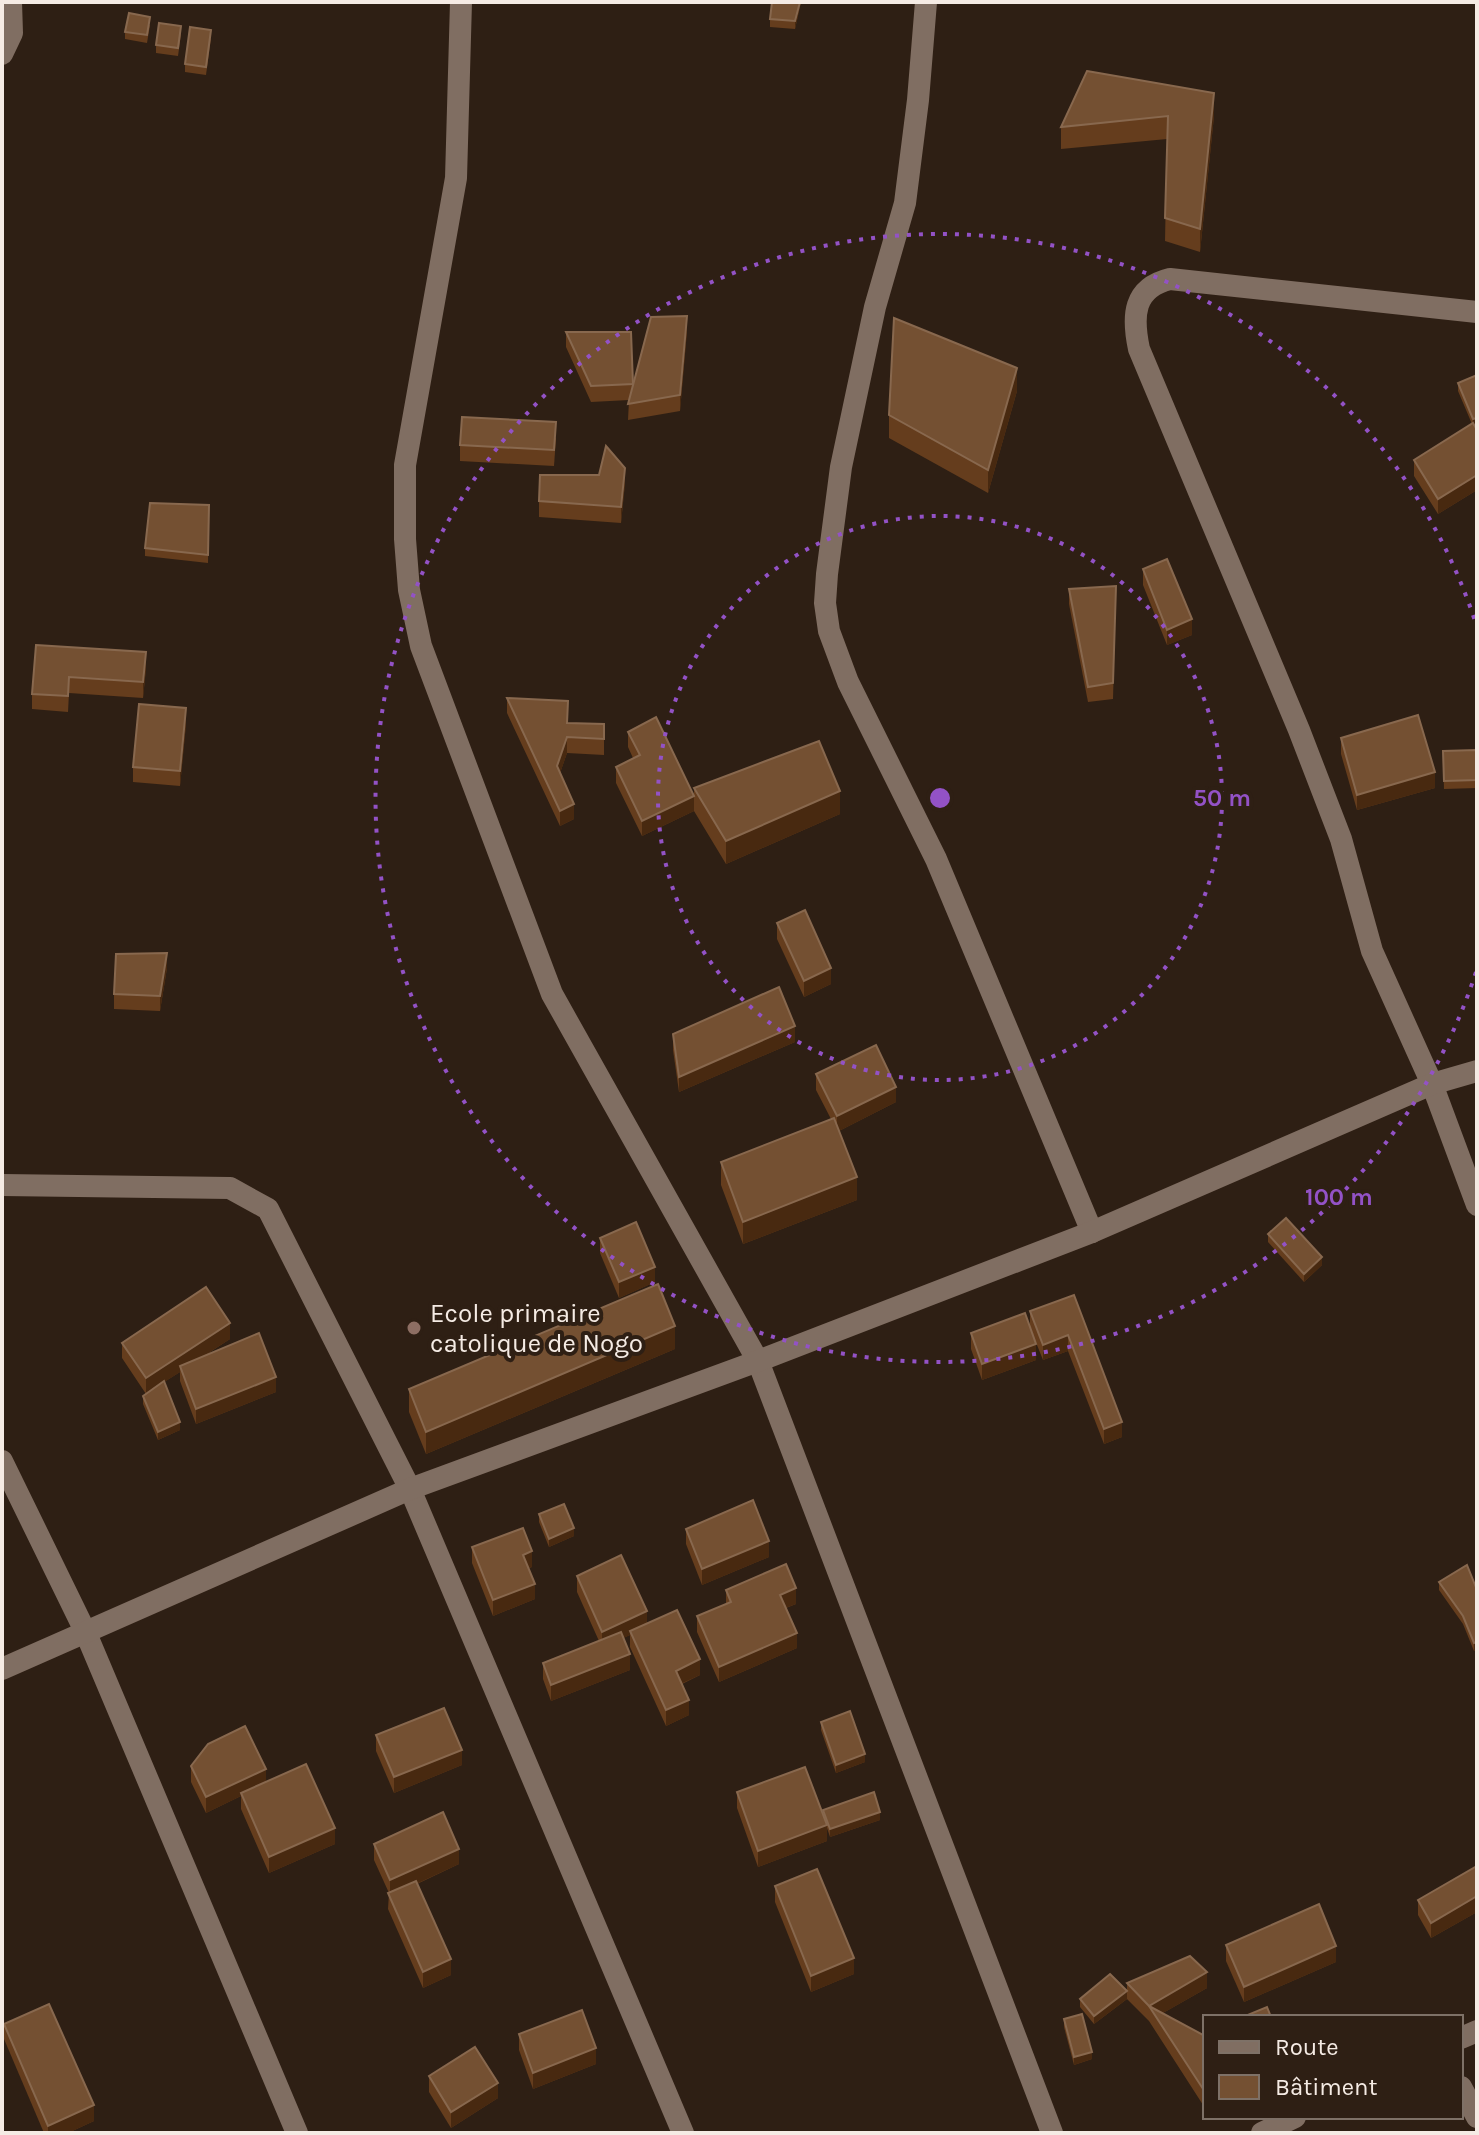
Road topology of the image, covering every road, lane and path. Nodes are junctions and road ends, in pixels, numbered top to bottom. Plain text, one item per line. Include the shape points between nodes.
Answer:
1 (11, 2) edge
2 (461, 2) edge
3 (926, 2) edge
4 (2, 54) edge
5 (1477, 312) edge
6 (1477, 1071) edge
7 (1432, 1084) junction
8 (2, 1185) edge
9 (1477, 1205) edge
10 (1092, 1232) junction
11 (758, 1361) junction
12 (2, 1461) edge
13 (410, 1489) junction
14 (85, 1631) junction
15 (2, 1669) edge
16 (1463, 2091) edge
17 (1477, 2117) edge
18 (1291, 2119) edge
19 (297, 2133) edge
20 (683, 2133) edge
21 (1052, 2133) edge
22 (1262, 2133) edge

1 - 4 street via 12,33
2 - 11 street via 456,178 405,465 407,564 421,646 552,994
3 - 10 street via 905,203 875,307 841,467 825,603 848,682 936,859
5 - 7 street via 1170,279 1152,284 1139,300 1134,324 1139,349 1336,826 1372,951
6 - 7 street
7 - 9 street
7 - 10 street
8 - 13 street via 230,1188 268,1209
10 - 11 street
11 - 13 street
11 - 21 street
12 - 14 street
13 - 14 street
13 - 20 street
14 - 15 street
14 - 19 street
16 - 17 street
18 - 22 street

